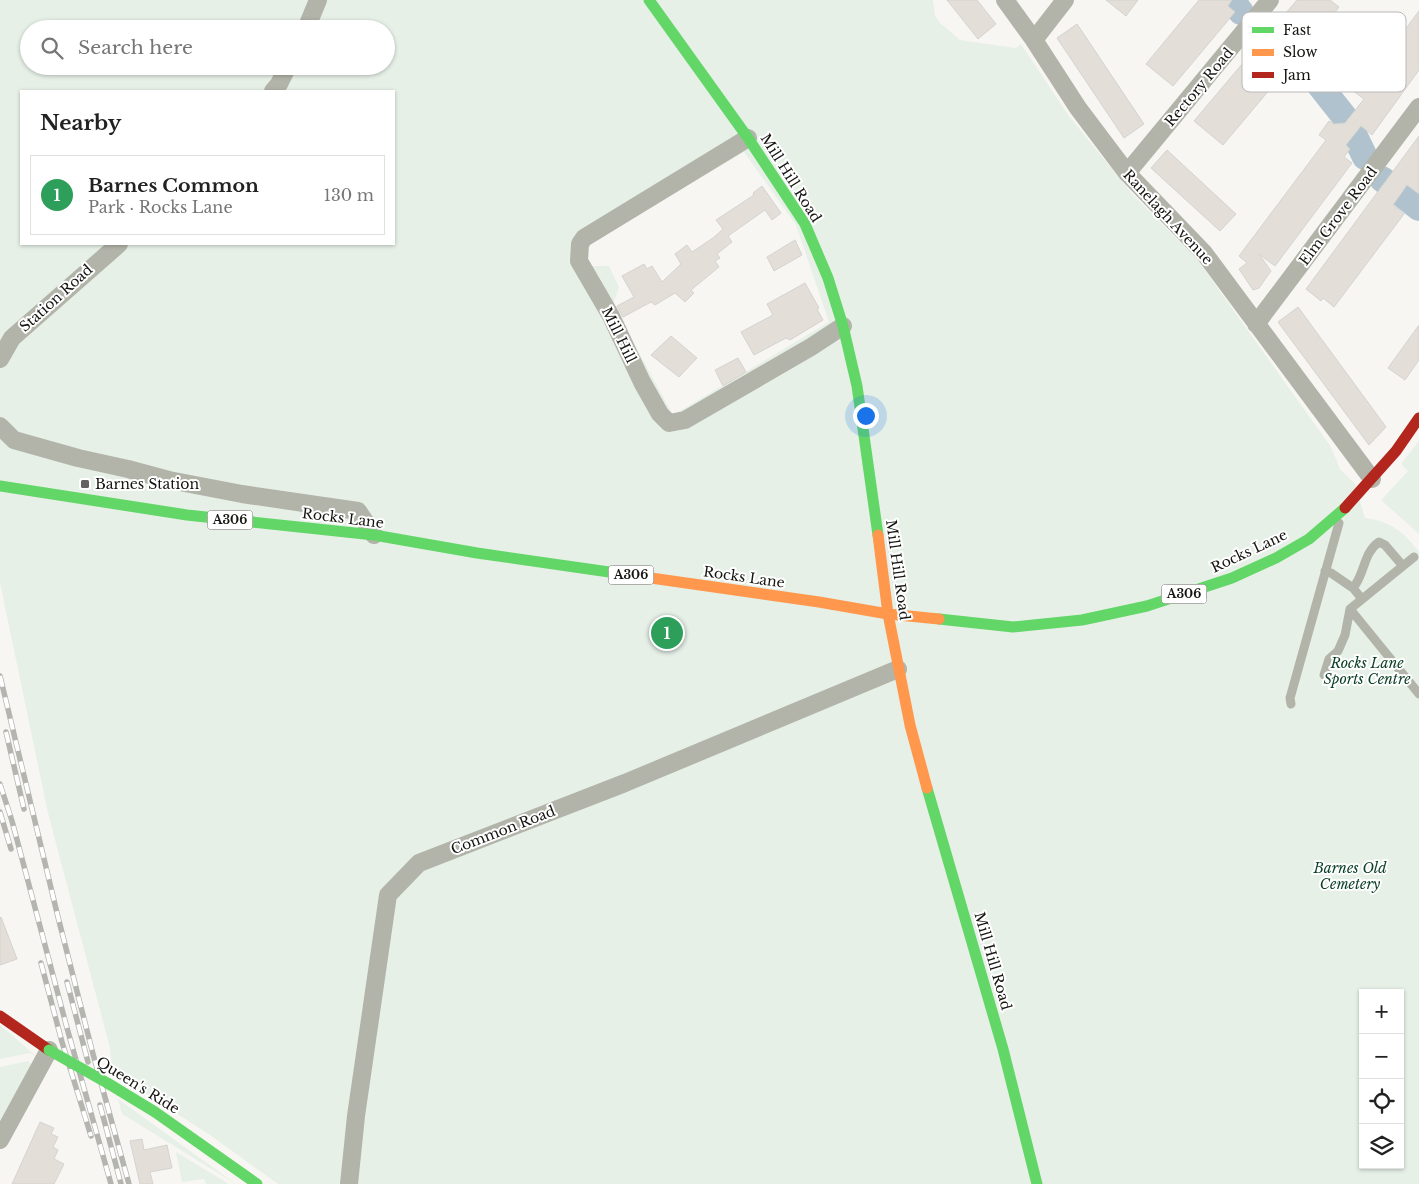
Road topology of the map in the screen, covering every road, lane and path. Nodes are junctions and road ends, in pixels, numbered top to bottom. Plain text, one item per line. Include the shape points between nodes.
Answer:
1 (318, 0) edge
2 (649, 0) edge
3 (1005, 0) edge
4 (1065, 0) edge
5 (1270, 0) edge
6 (1260, 12) edge
7 (310, 20) edge
8 (1242, 34) edge
9 (1034, 40) junction
10 (284, 75) edge
11 (273, 90) edge
12 (1419, 107) edge
13 (748, 138) junction
14 (1127, 174) junction
15 (118, 245) edge
16 (1256, 324) junction
17 (843, 326) junction
18 (0, 359) edge
19 (1419, 418) edge
20 (0, 426) edge
21 (1372, 479) junction
22 (0, 486) edge
23 (1337, 515) junction
24 (374, 536) junction
25 (1414, 557) dead end
26 (1403, 566) junction
27 (1325, 571) junction
28 (1353, 588) junction
29 (1362, 599) junction
30 (1350, 609) junction
31 (888, 614) junction
32 (898, 669) junction
33 (1324, 675) dead end
34 (1419, 694) edge
35 (1291, 704) dead end
36 (0, 1016) edge
37 (49, 1050) junction
38 (0, 1140) edge
39 (257, 1184) edge
40 (349, 1184) edge
41 (1038, 1184) edge

1 - 7 street
2 - 13 main road, Mill Hill Road
3 - 9 street, Ranelagh Avenue
4 - 9 street
5 - 6 street, Rectory Road
8 - 14 street, Rectory Road
9 - 14 street, Ranelagh Avenue via 1078,108
10 - 11 street
12 - 16 street, Elm Grove Road
13 - 17 main road, Mill Hill Road via 805,224 828,278
13 - 17 street, Mill Hill via 584,238 580,244 579,262 611,316 660,414 669,423 685,420
14 - 16 street, Ranelagh Avenue via 1204,253
15 - 18 street, Station Road via 12,338
16 - 21 street, Ranelagh Avenue
17 - 31 main road, Mill Hill Road via 857,386
19 - 21 main road, Rocks Lane / A306
20 - 24 street via 14,440 169,480 358,511
21 - 23 main road, Rocks Lane / A306
22 - 24 main road, Rocks Lane / A306 via 177,514
23 - 27 lane via 1339,523
23 - 31 main road, Rocks Lane / A306 via 1309,539 1276,558 1232,578 1147,606 1082,620 1013,627
24 - 31 main road, Rocks Lane / A306
25 - 26 lane
26 - 28 lane via 1380,542 1367,555 1359,581
26 - 29 lane
27 - 28 lane
27 - 35 lane
28 - 29 lane
29 - 30 lane
30 - 33 lane via 1345,635 1338,651 1329,659
30 - 34 lane
31 - 32 main road, Mill Hill Road
32 - 40 street, Common Road via 625,783 419,863 388,895
32 - 41 main road, Mill Hill Road via 922,773 1003,1049
36 - 37 main road, Queen's Ride
37 - 38 street
37 - 39 main road, Queen's Ride, bridge via 155,1112

